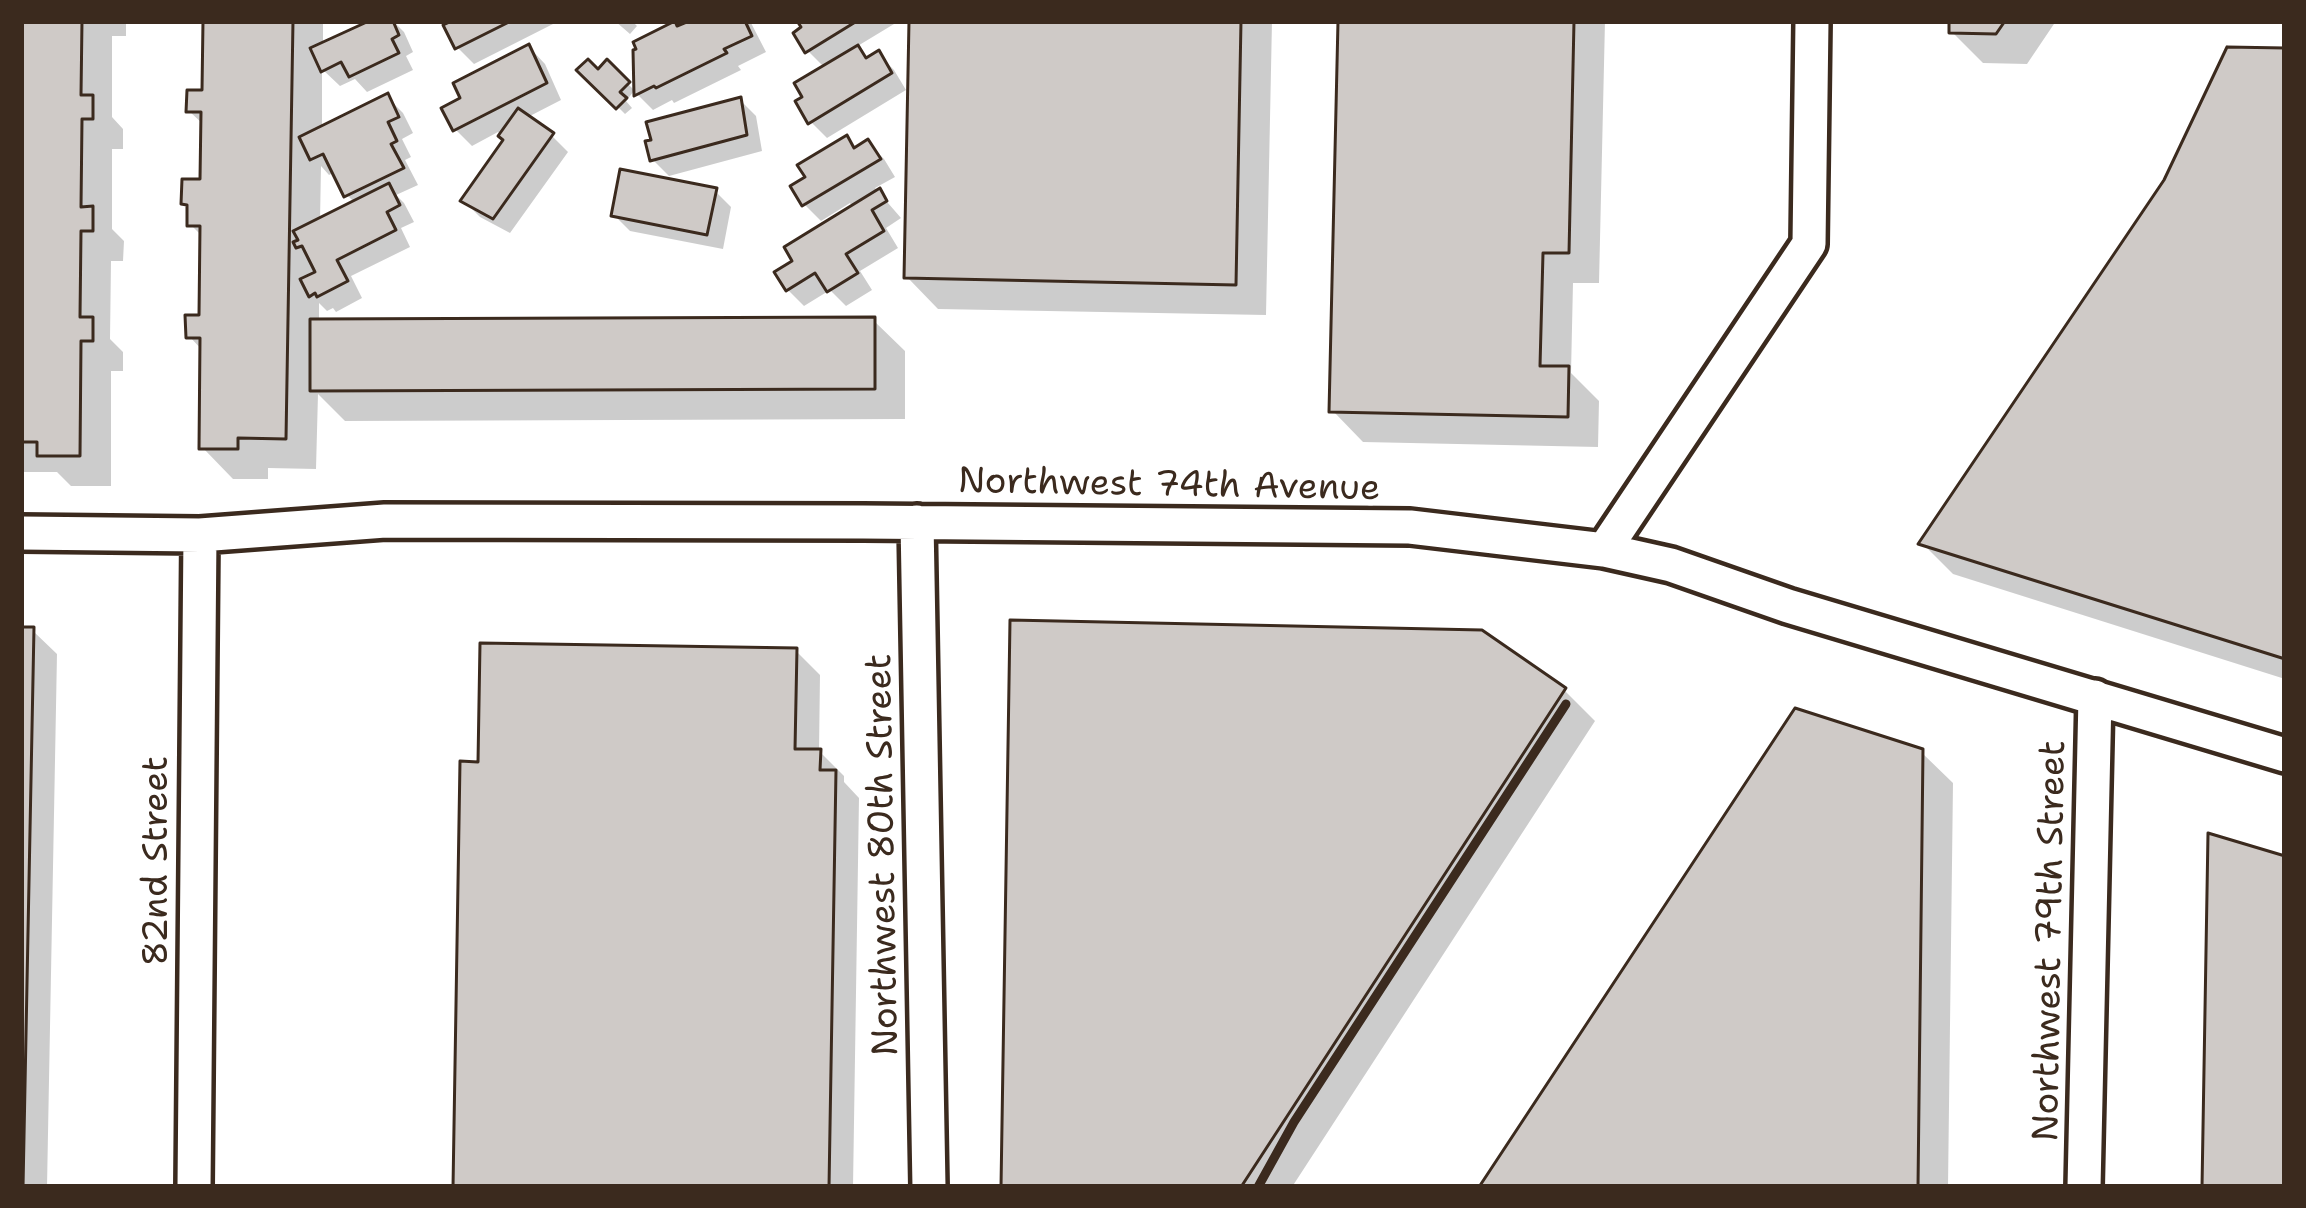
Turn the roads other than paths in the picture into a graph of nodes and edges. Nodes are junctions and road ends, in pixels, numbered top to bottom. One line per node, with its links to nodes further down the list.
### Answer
1 (1811, 21): 5 (street)
2 (917, 523): 4 (street, Northwest 74th Avenue); 5 (street, Northwest 74th Avenue); 9 (street, Northwest 80th Street)
3 (21, 533): 4 (street, Northwest 74th Avenue)
4 (200, 535): 8 (street, 82nd Street)
5 (1604, 550): 6 (street, Northwest 74th Avenue)
6 (2095, 697): 7 (street, Northwest 74th Avenue); 10 (street, Northwest 79th Street)
7 (2285, 755)
8 (194, 1187)
9 (929, 1187)
10 (2084, 1187)

